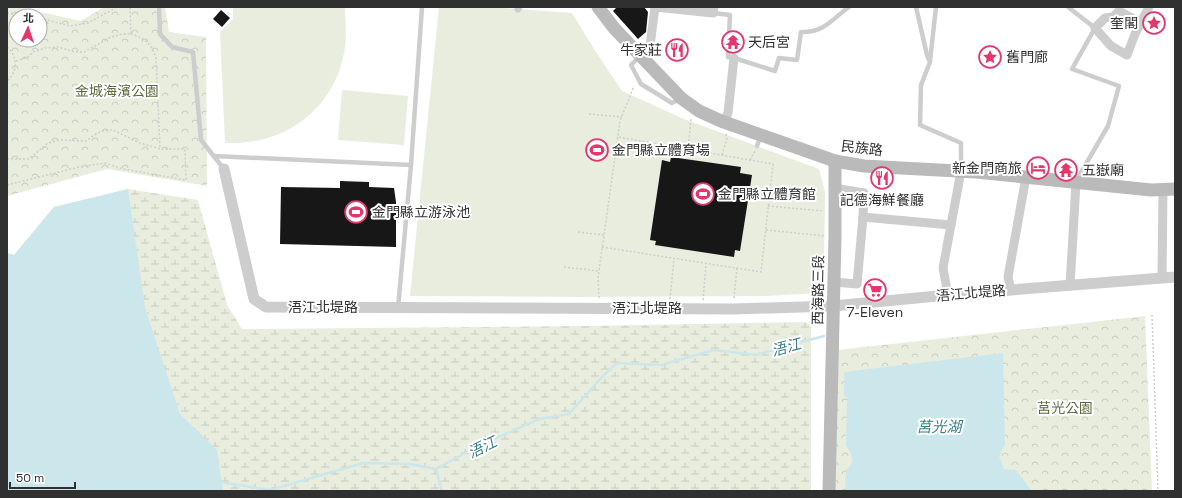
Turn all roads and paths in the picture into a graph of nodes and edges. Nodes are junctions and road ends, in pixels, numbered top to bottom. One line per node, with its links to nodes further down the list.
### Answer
1 (118, 7): 13 (path)
2 (130, 7): 16 (path)
3 (159, 7): 36 (lane)
4 (422, 7): 40 (lane)
5 (598, 7): 18 (main road, 民族路)
6 (655, 7): 12 (street); 18 (street)
7 (848, 7): 19 (lane)
8 (916, 7): 21 (lane)
9 (936, 7): 21 (lane)
10 (1068, 7): 15 (lane)
11 (1149, 7): 14 (street)
12 (713, 10): 19 (lane)
13 (48, 20)
14 (1141, 23): 15 (street); 15 (street)
15 (1096, 28): 44 (lane)
16 (131, 34): 20 (path); 31 (path)
17 (7, 47): 20 (path)
18 (640, 56): 22 (lane); 24 (main road, 民族路)
19 (734, 58): 28 (street)
20 (16, 61): 23 (path)
21 (930, 62): 42 (lane)
22 (638, 77): 24 (lane); 27 (path)
23 (7, 81)
24 (681, 98): 28 (main road, 民族路)
25 (589, 114): 27 (path)
26 (691, 115): 32 (path)
27 (622, 117): 29 (path)
28 (724, 122): 30 (main road, 民族路); 35 (path)
29 (618, 137): 32 (path); 34 (path)
30 (759, 140): 38 (path); 39 (main road, 民族路)
31 (160, 149): 37 (path); 45 (path)
32 (688, 149): 35 (path)
33 (588, 150): 34 (path)
34 (616, 153): 54 (path)
35 (722, 155): 38 (path)
36 (214, 156): 40 (lane); 41 (lane)
37 (7, 159)
38 (750, 160): 48 (path)
39 (835, 161): 42 (main road, 民族路); 46 (main road, 西海路三段)
40 (411, 165): 69 (lane)
41 (224, 169): 69 (street, 浯江北堤路)
42 (961, 171): 43 (main road, 民族路); 51 (street)
43 (1026, 178): 44 (main road, 民族路); 66 (street)
44 (1076, 183): 47 (main road, 民族路); 65 (street)
45 (7, 185)
46 (834, 188): 49 (main road, 西海路三段); 50 (street)
47 (1169, 190): 63 (street)
48 (768, 206): 49 (path); 52 (path)
49 (835, 212): 55 (main road, 西海路三段)
50 (863, 217): 51 (street); 64 (street)
51 (951, 225): 67 (street)
52 (766, 230): 55 (path); 60 (path)
53 (578, 232): 54 (path)
54 (604, 235): 56 (path)
55 (835, 237): 64 (main road, 西海路三段)
56 (602, 247): 57 (path); 61 (path)
57 (674, 259): 58 (path); 71 (path)
58 (706, 264): 60 (path); 72 (path)
59 (564, 267): 61 (path)
60 (736, 268): 73 (path)
61 (599, 271): 70 (path)
62 (1175, 277): 63 (street, 浯江北堤路)
63 (1162, 278): 65 (street, 浯江北堤路)
64 (834, 282): 68 (main road, 西海路三段)
65 (1070, 286): 66 (street, 浯江北堤路)
66 (1012, 290): 67 (street, 浯江北堤路)
67 (948, 295): 68 (street, 浯江北堤路)
68 (834, 306): 73 (street, 浯江北堤路); 75 (main road, 西海路三段)
69 (398, 308): 70 (street, 浯江北堤路)
70 (600, 308): 71 (street, 浯江北堤路)
71 (669, 308): 72 (street, 浯江北堤路)
72 (702, 309): 73 (street, 浯江北堤路)
73 (734, 309)
74 (1152, 315): 76 (path)
75 (829, 491)
76 (1158, 491)

